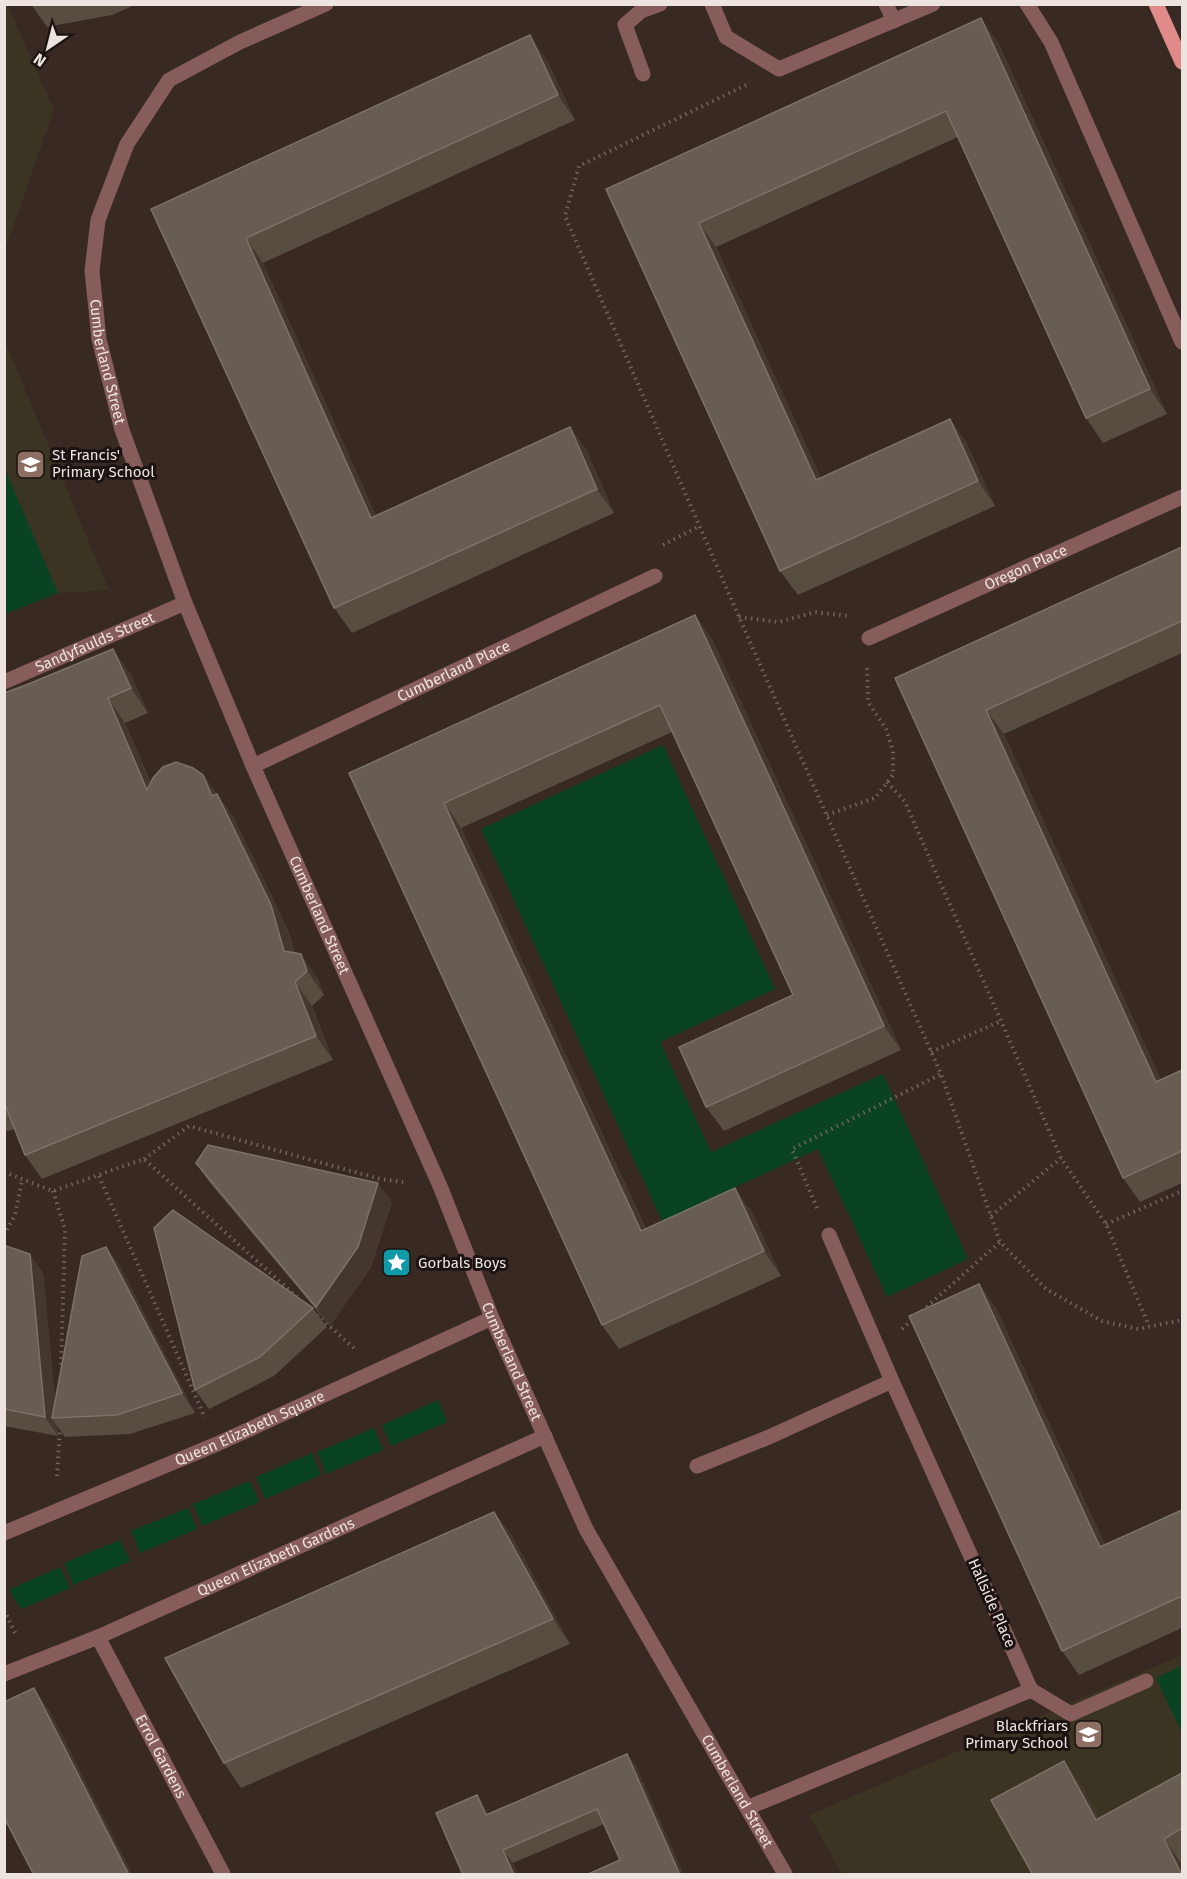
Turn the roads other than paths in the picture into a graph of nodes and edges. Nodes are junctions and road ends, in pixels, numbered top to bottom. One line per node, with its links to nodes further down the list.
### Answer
1 (326, 4): 14 (street, Cumberland Street)
2 (660, 4): 10 (street)
3 (712, 4): 8 (street)
4 (885, 4): 8 (street)
5 (933, 4): 8 (street)
6 (1027, 4): 11 (street)
7 (1156, 4): 9 (main road)
8 (894, 21)
9 (1182, 62)
10 (643, 75)
11 (1182, 342)
12 (1182, 497): 15 (street, Oregon Place)
13 (655, 576): 17 (street, Cumberland Place)
14 (185, 603): 16 (street, Sandyfaulds Street); 17 (street, Cumberland Street)
15 (869, 638)
16 (4, 682)
17 (253, 766): 19 (street, Cumberland Street)
18 (829, 1235): 20 (street, Hallside Place)
19 (492, 1318): 21 (street, Cumberland Street); 23 (street, Queen Elizabeth Square)
20 (892, 1381): 22 (street); 27 (street, Hallside Place)
21 (545, 1436): 24 (street, Queen Elizabeth Gardens); 28 (street, Cumberland Street)
22 (697, 1466)
23 (4, 1533)
24 (99, 1637): 25 (street, Queen Elizabeth Gardens); 29 (street, Errol Gardens)
25 (4, 1674)
26 (1146, 1682): 27 (street)
27 (1031, 1690): 28 (street)
28 (747, 1808): 30 (street, Cumberland Street)
29 (223, 1875)
30 (785, 1875)

